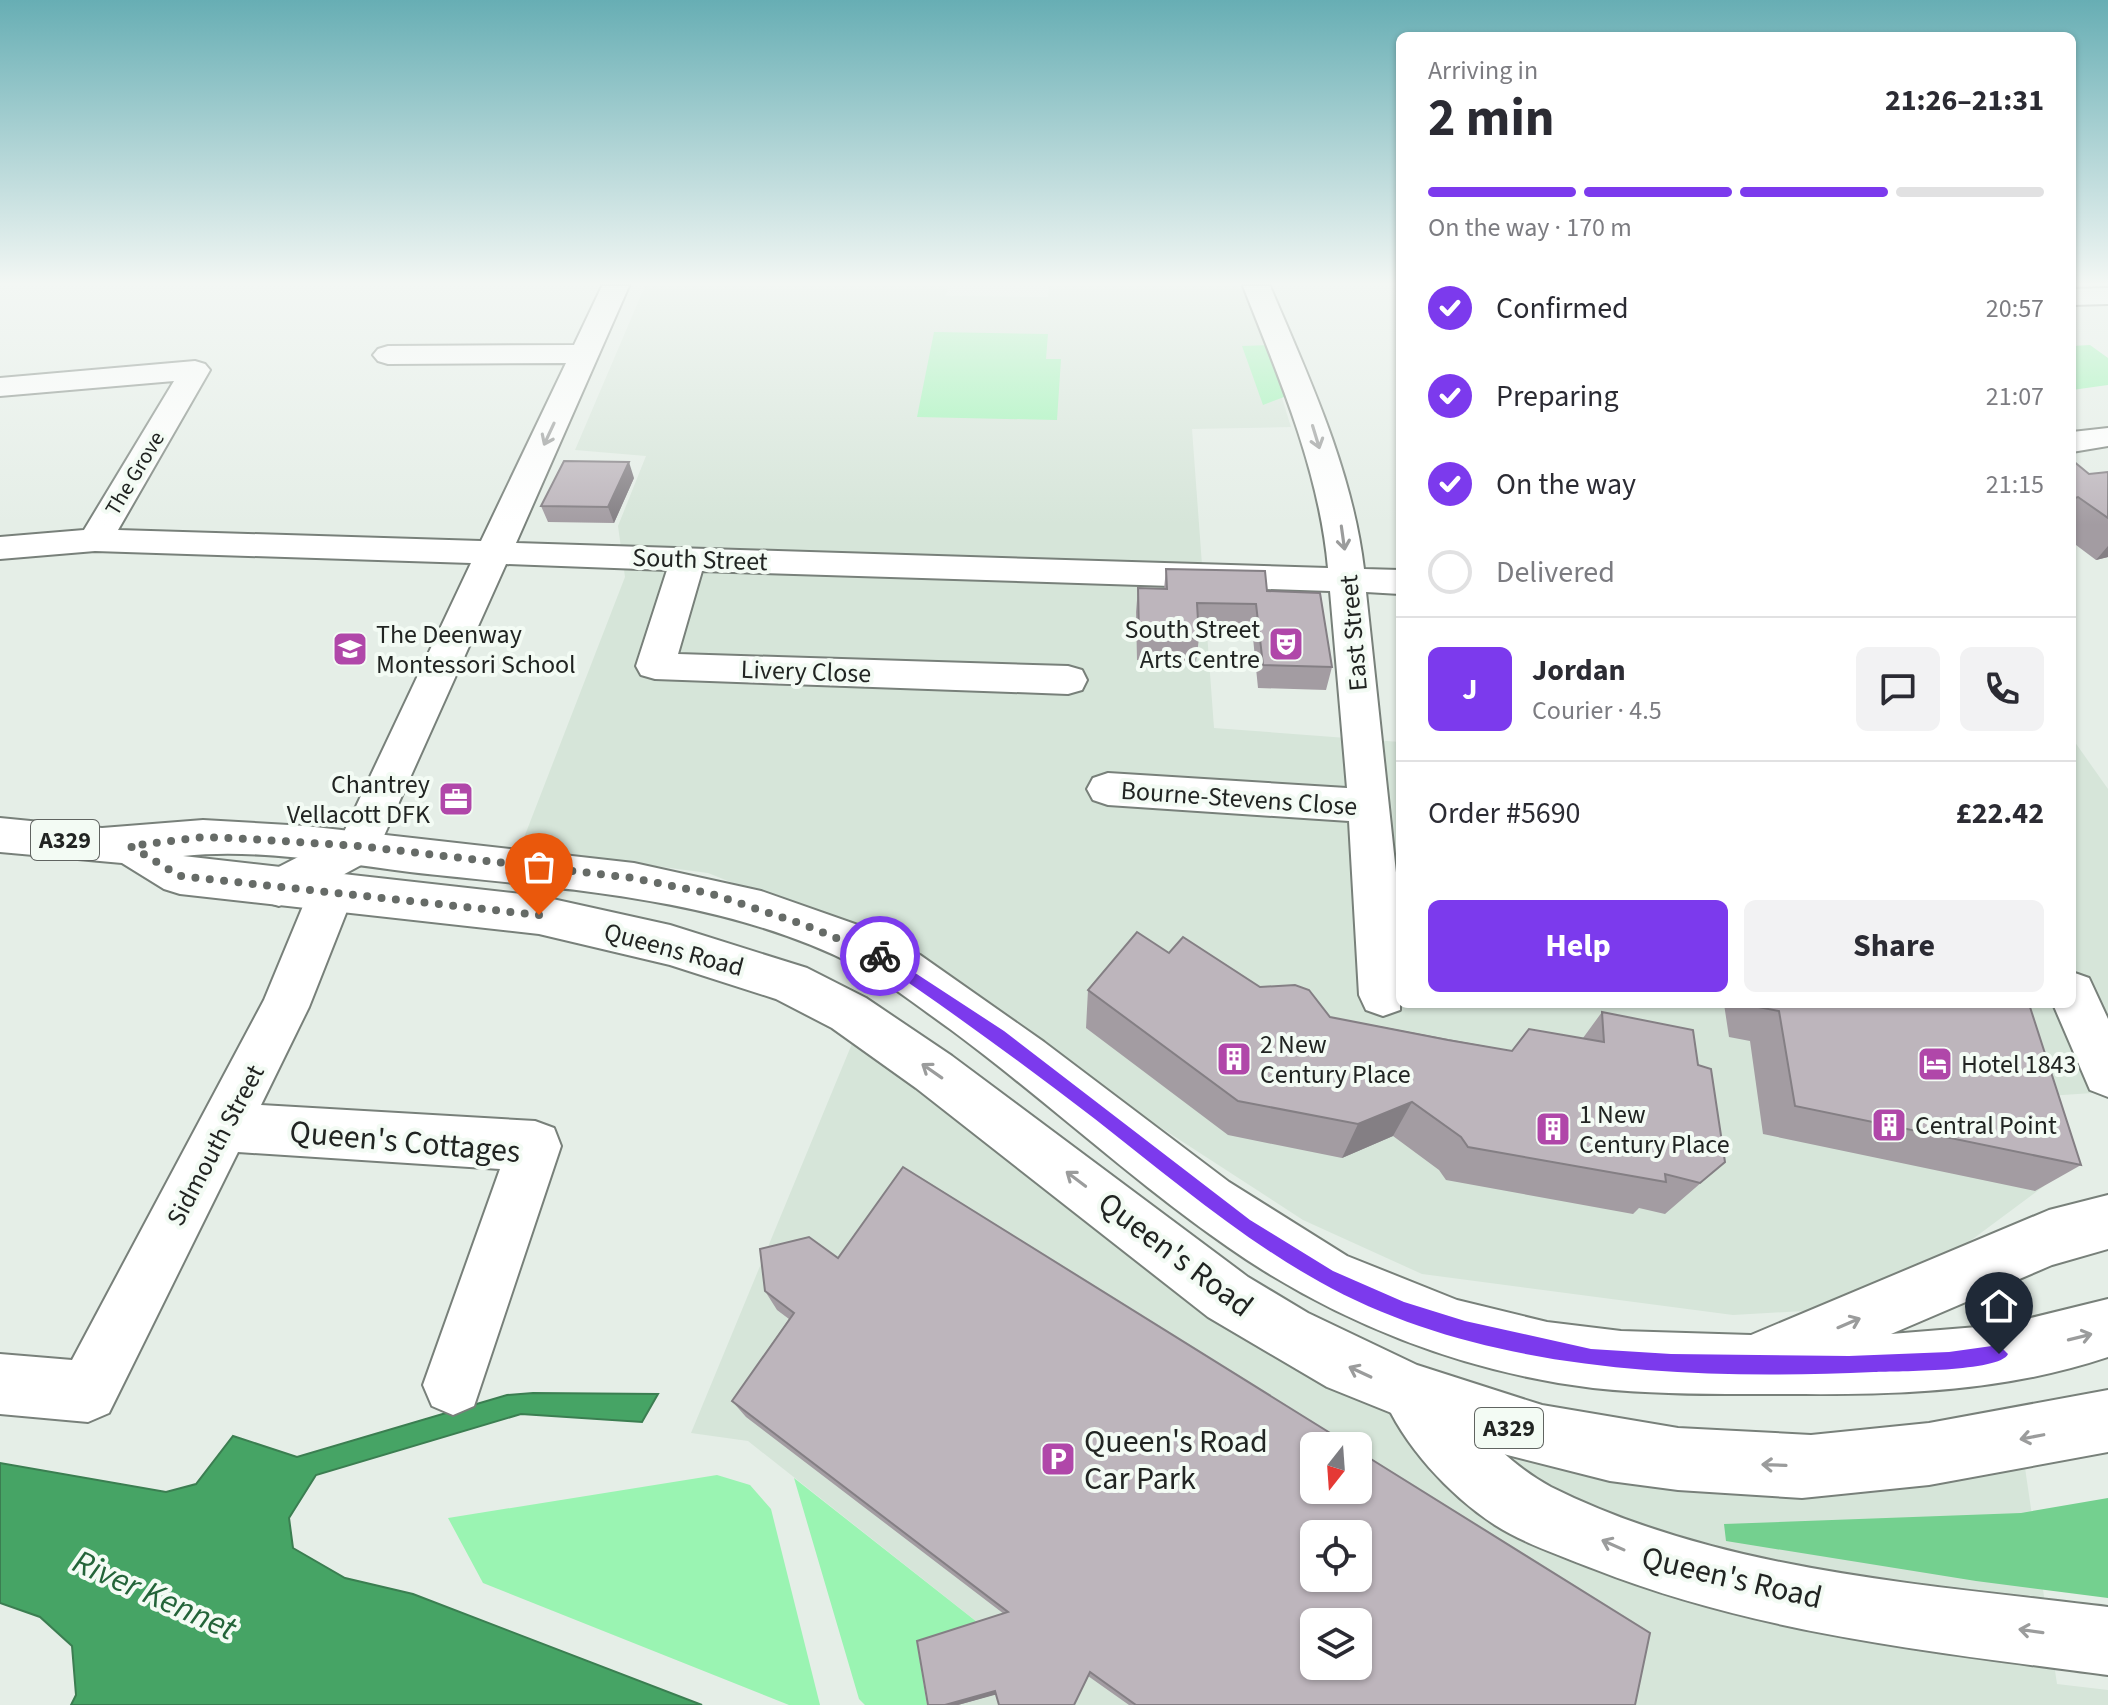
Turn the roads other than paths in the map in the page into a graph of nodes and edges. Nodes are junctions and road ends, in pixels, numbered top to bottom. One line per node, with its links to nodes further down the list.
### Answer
1 (580, 366): 8 (street, one-way to 8)
2 (1289, 366): 10 (street, East Street, one-way to 10)
3 (0, 387): 6 (street, The Grove)
4 (2108, 437): 5 (street)
5 (2076, 441)
6 (95, 540): 7 (street, South Street); 8 (street, South Street)
7 (0, 548)
8 (495, 551): 9 (street, South Street); 17 (street)
9 (688, 560): 10 (street, South Street); 12 (street, Livery Close)
10 (1348, 578): 11 (street, South Street); 14 (street, East Street)
11 (1396, 582)
12 (1068, 680)
13 (1108, 789): 14 (street, Bourne-Stevens Close)
14 (1370, 806): 20 (street, East Street)
15 (0, 835): 16 (street, A329)
16 (130, 846): 17 (street, A329); 18 (street, Queens Road / A329)
17 (359, 846): 18 (street); 27 (street, A329)
18 (279, 888): 19 (street, Queens Road / A329)
19 (331, 893): 23 (street, Queens Road / A329, one-way to 19); 24 (street, Sidmouth Street)
20 (1383, 995)
21 (2076, 1002): 22 (street)
22 (2108, 1074)
23 (994, 1117): 30 (street, Queen's Road / A329, one-way to 23)
24 (222, 1127): 28 (street, Sidmouth Street); 29 (street, Queen's Cottages)
25 (2108, 1222): 27 (street, A329, one-way to 25)
26 (2108, 1328): 27 (street, A329, one-way to 26)
27 (1752, 1364)
28 (0, 1384)
29 (453, 1385)
30 (1412, 1394): 31 (street, Queen's Road / A329, one-way to 30); 32 (street, Queen's Road, one-way to 30)
31 (2108, 1421)
32 (2108, 1641)

